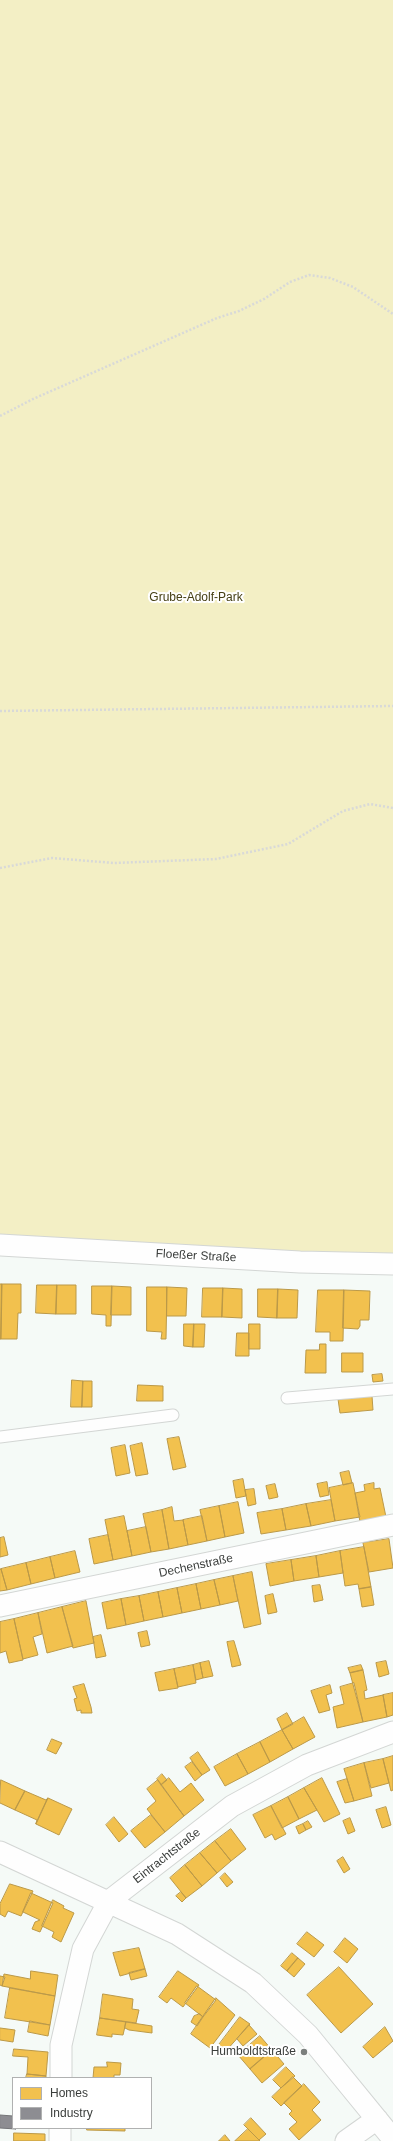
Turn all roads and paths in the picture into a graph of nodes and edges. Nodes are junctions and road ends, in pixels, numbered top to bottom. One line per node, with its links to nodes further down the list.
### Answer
1 (393, 314): 2 (path)
2 (0, 416)
3 (393, 706): 4 (path)
4 (0, 711)
5 (393, 808): 6 (path)
6 (0, 868)
7 (0, 1245): 8 (street, Floeßer Straße)
8 (393, 1264)
9 (393, 1389): 10 (lane)
10 (287, 1398)
11 (173, 1414): 12 (lane)
12 (0, 1437)
13 (393, 1525): 14 (street, Dechenstraße)
14 (0, 1606)
15 (393, 1732): 17 (street, Eintrachtstraße)
16 (0, 1852): 17 (street)
17 (109, 1901): 18 (street, Eintrachtstraße); 19 (street)
18 (61, 2077)
19 (377, 2119): 21 (street); 23 (street)
20 (60, 2129): 22 (street)
21 (393, 2139)
22 (60, 2141)
23 (346, 2141)

